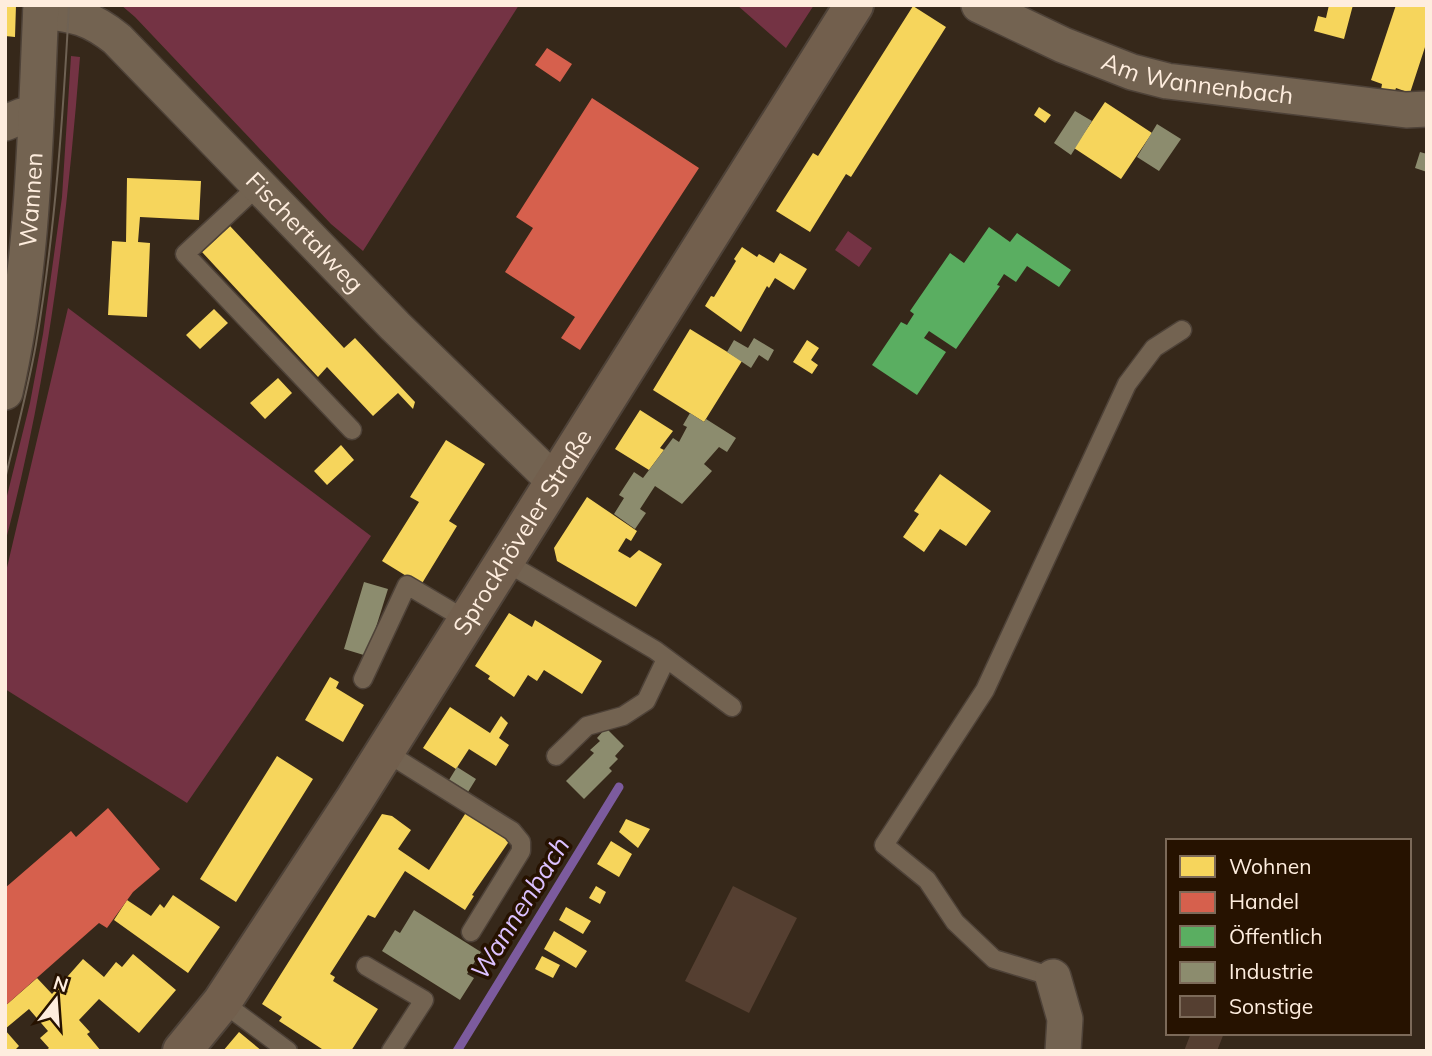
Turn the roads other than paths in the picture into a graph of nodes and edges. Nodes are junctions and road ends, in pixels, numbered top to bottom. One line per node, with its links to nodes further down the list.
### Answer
1 (854, 5): 11 (main road, Sprockhöveler Straße)
2 (979, 5): 4 (street, Am Wannenbach)
3 (41, 8): 5 (street, Wannen); 7 (street, Fischertalweg)
4 (1427, 109)
5 (20, 119): 6 (street, Wannen)
6 (19, 176): 9 (street, Wannen)
7 (259, 185): 10 (lane); 11 (street, Fischertalweg)
8 (1182, 330): 21 (lane)
9 (5, 392)
10 (352, 430)
11 (554, 481): 12 (main road, Sprockhöveler Straße)
12 (504, 561): 13 (main road, Sprockhöveler Straße); 14 (lane)
13 (468, 621): 15 (lane); 17 (main road, Sprockhöveler Straße)
14 (666, 659): 16 (lane); 18 (lane)
15 (363, 680)
16 (732, 707)
17 (384, 751): 19 (lane); 22 (main road, Sprockhöveler Straße)
18 (556, 756)
19 (471, 932)
20 (366, 966): 25 (lane)
21 (1053, 977): 26 (street)
22 (222, 1002): 23 (main road, Sprockhöveler Straße); 24 (lane)
23 (182, 1051)
24 (288, 1051)
25 (391, 1051)
26 (1063, 1051)

